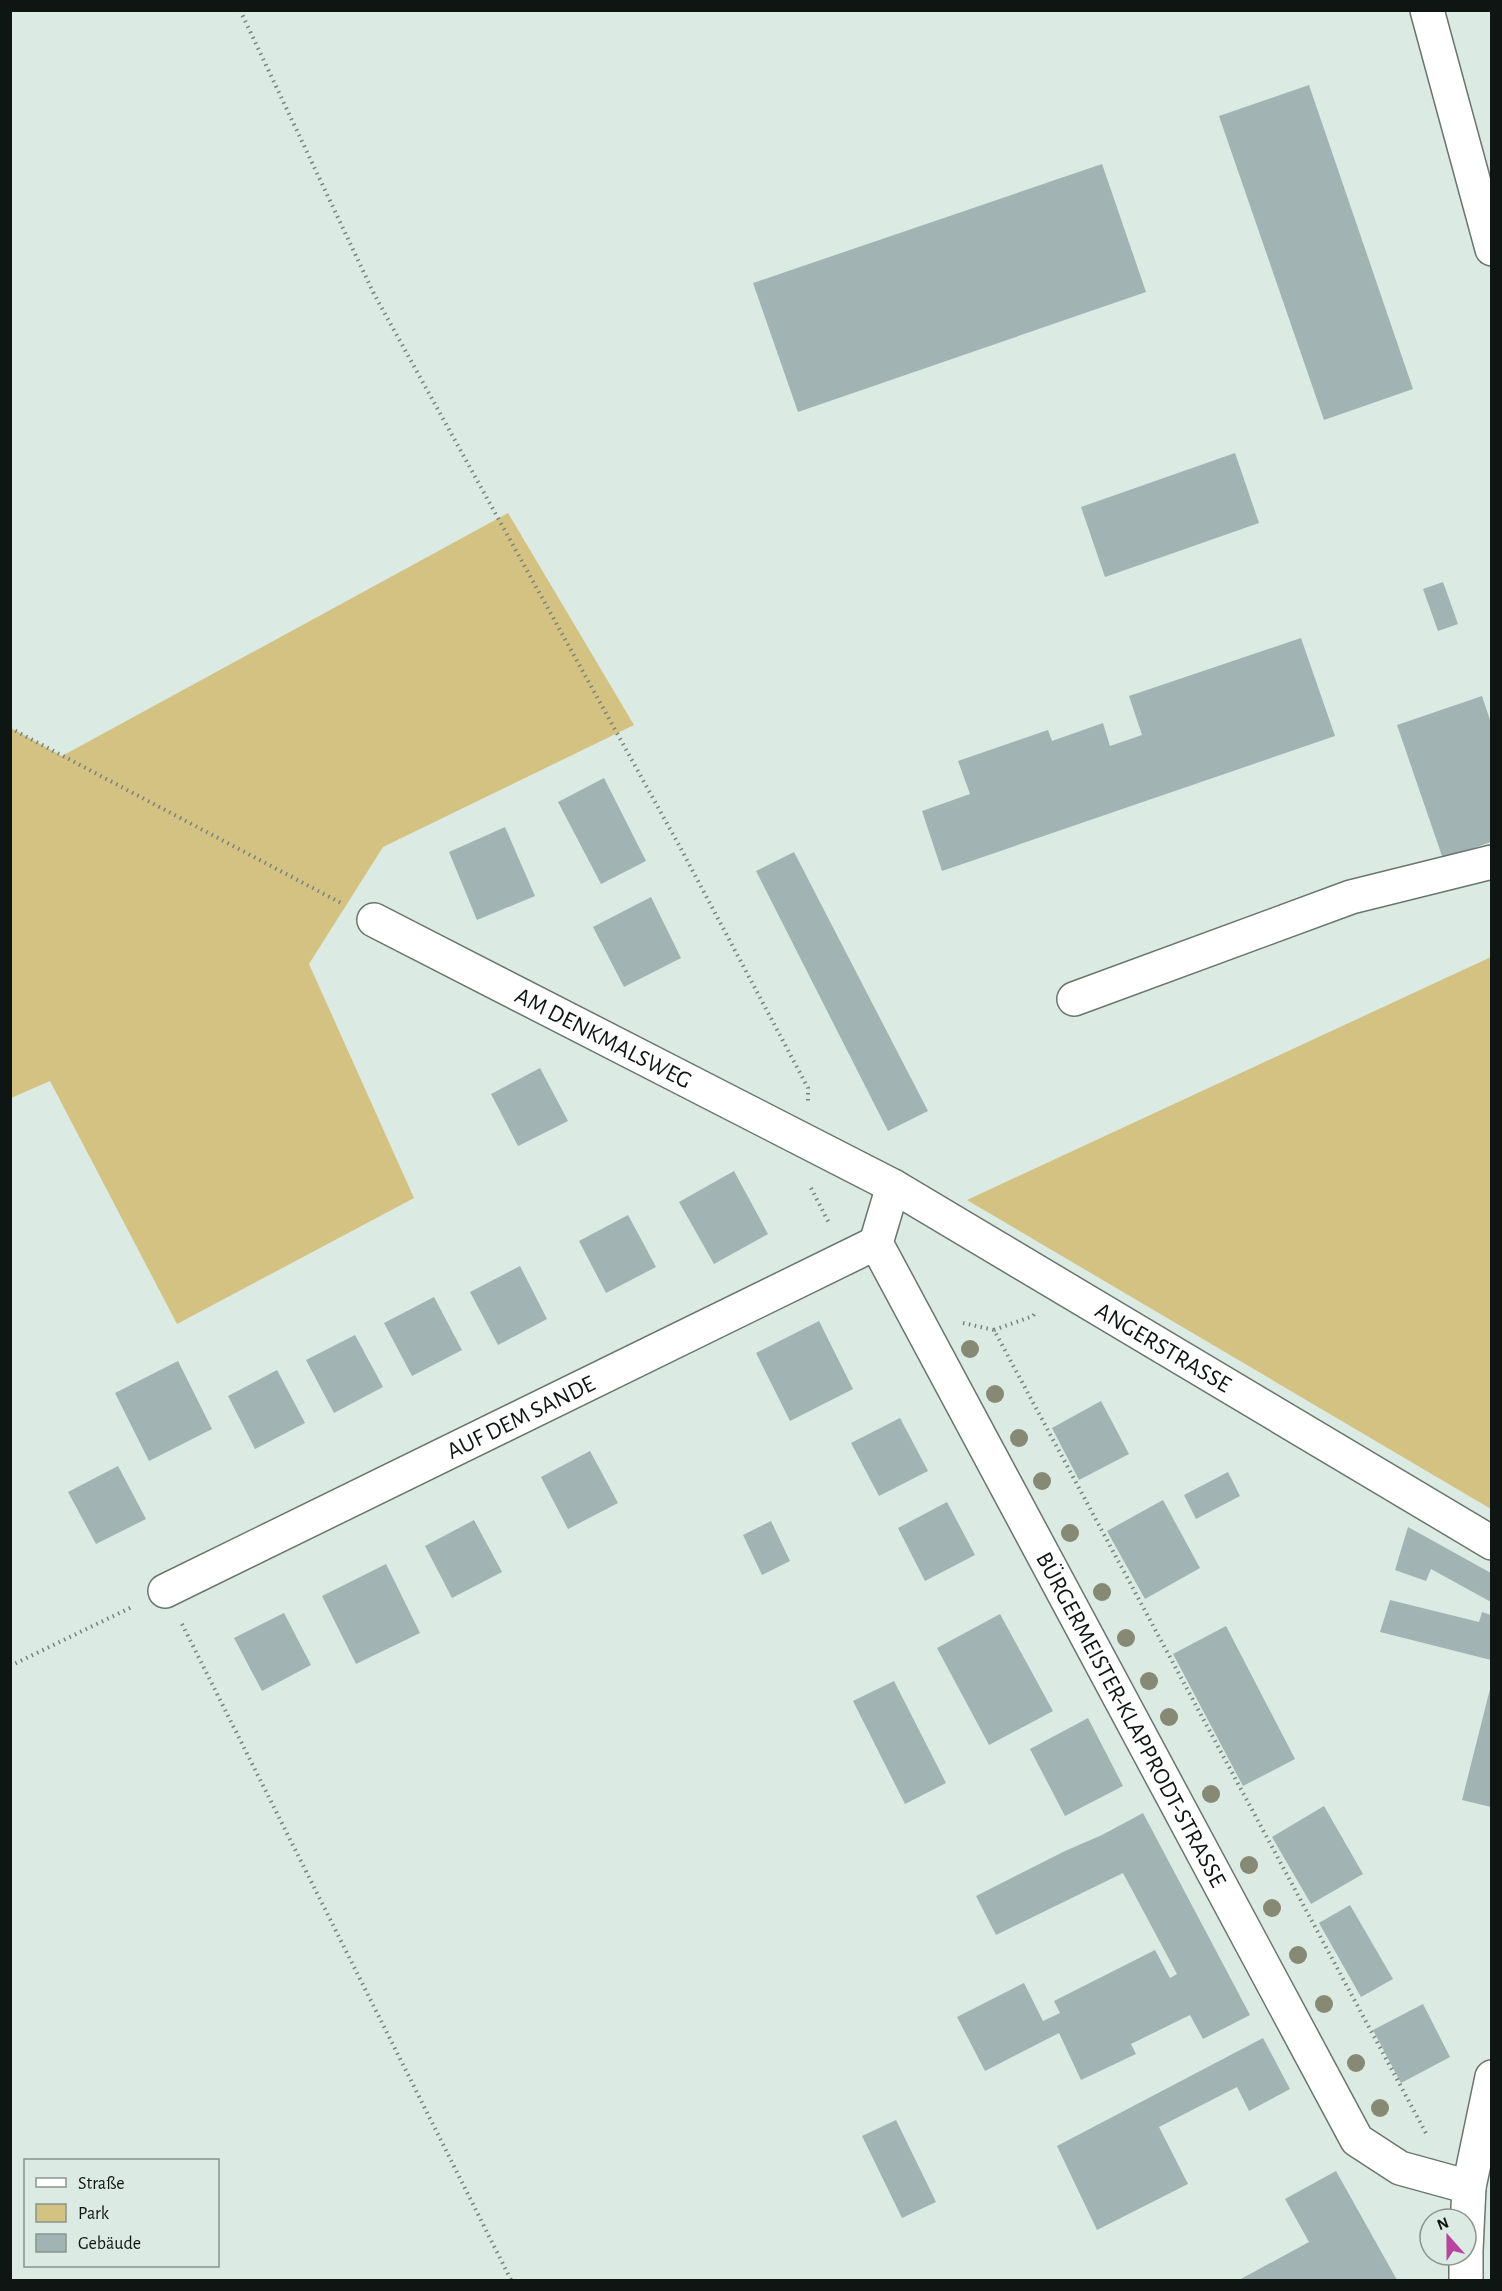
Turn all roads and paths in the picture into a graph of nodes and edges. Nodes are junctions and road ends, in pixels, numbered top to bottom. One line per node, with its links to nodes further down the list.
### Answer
1 (240, 10): 8 (path)
2 (1427, 10): 3 (street)
3 (1491, 249)
4 (10, 728): 6 (path)
5 (1491, 862): 7 (street)
6 (374, 920): 8 (street, AM DENKMALSWEG)
7 (1074, 999)
8 (797, 1138): 9 (street, AM DENKMALSWEG)
9 (833, 1156): 11 (street, ANGERSTRASSE)
10 (807, 1181): 13 (path)
11 (893, 1186): 12 (street); 15 (street, ANGERSTRASSE)
12 (876, 1243): 13 (street, AUF DEM SANDE); 14 (street, BÜRGERMEISTER-KLAPPRODT-STRASSE)
13 (847, 1257): 16 (street, AUF DEM SANDE)
14 (923, 1329): 19 (street, BÜRGERMEISTER-KLAPPRODT-STRASSE); 19 (path)
15 (1491, 1543)
16 (165, 1591): 17 (path); 22 (path)
17 (10, 1666)
18 (1491, 2077): 20 (street)
19 (1425, 2175): 20 (street, BÜRGERMEISTER-KLAPPRODT-STRASSE)
20 (1469, 2187): 21 (street)
21 (1468, 2207)
22 (512, 2280)

